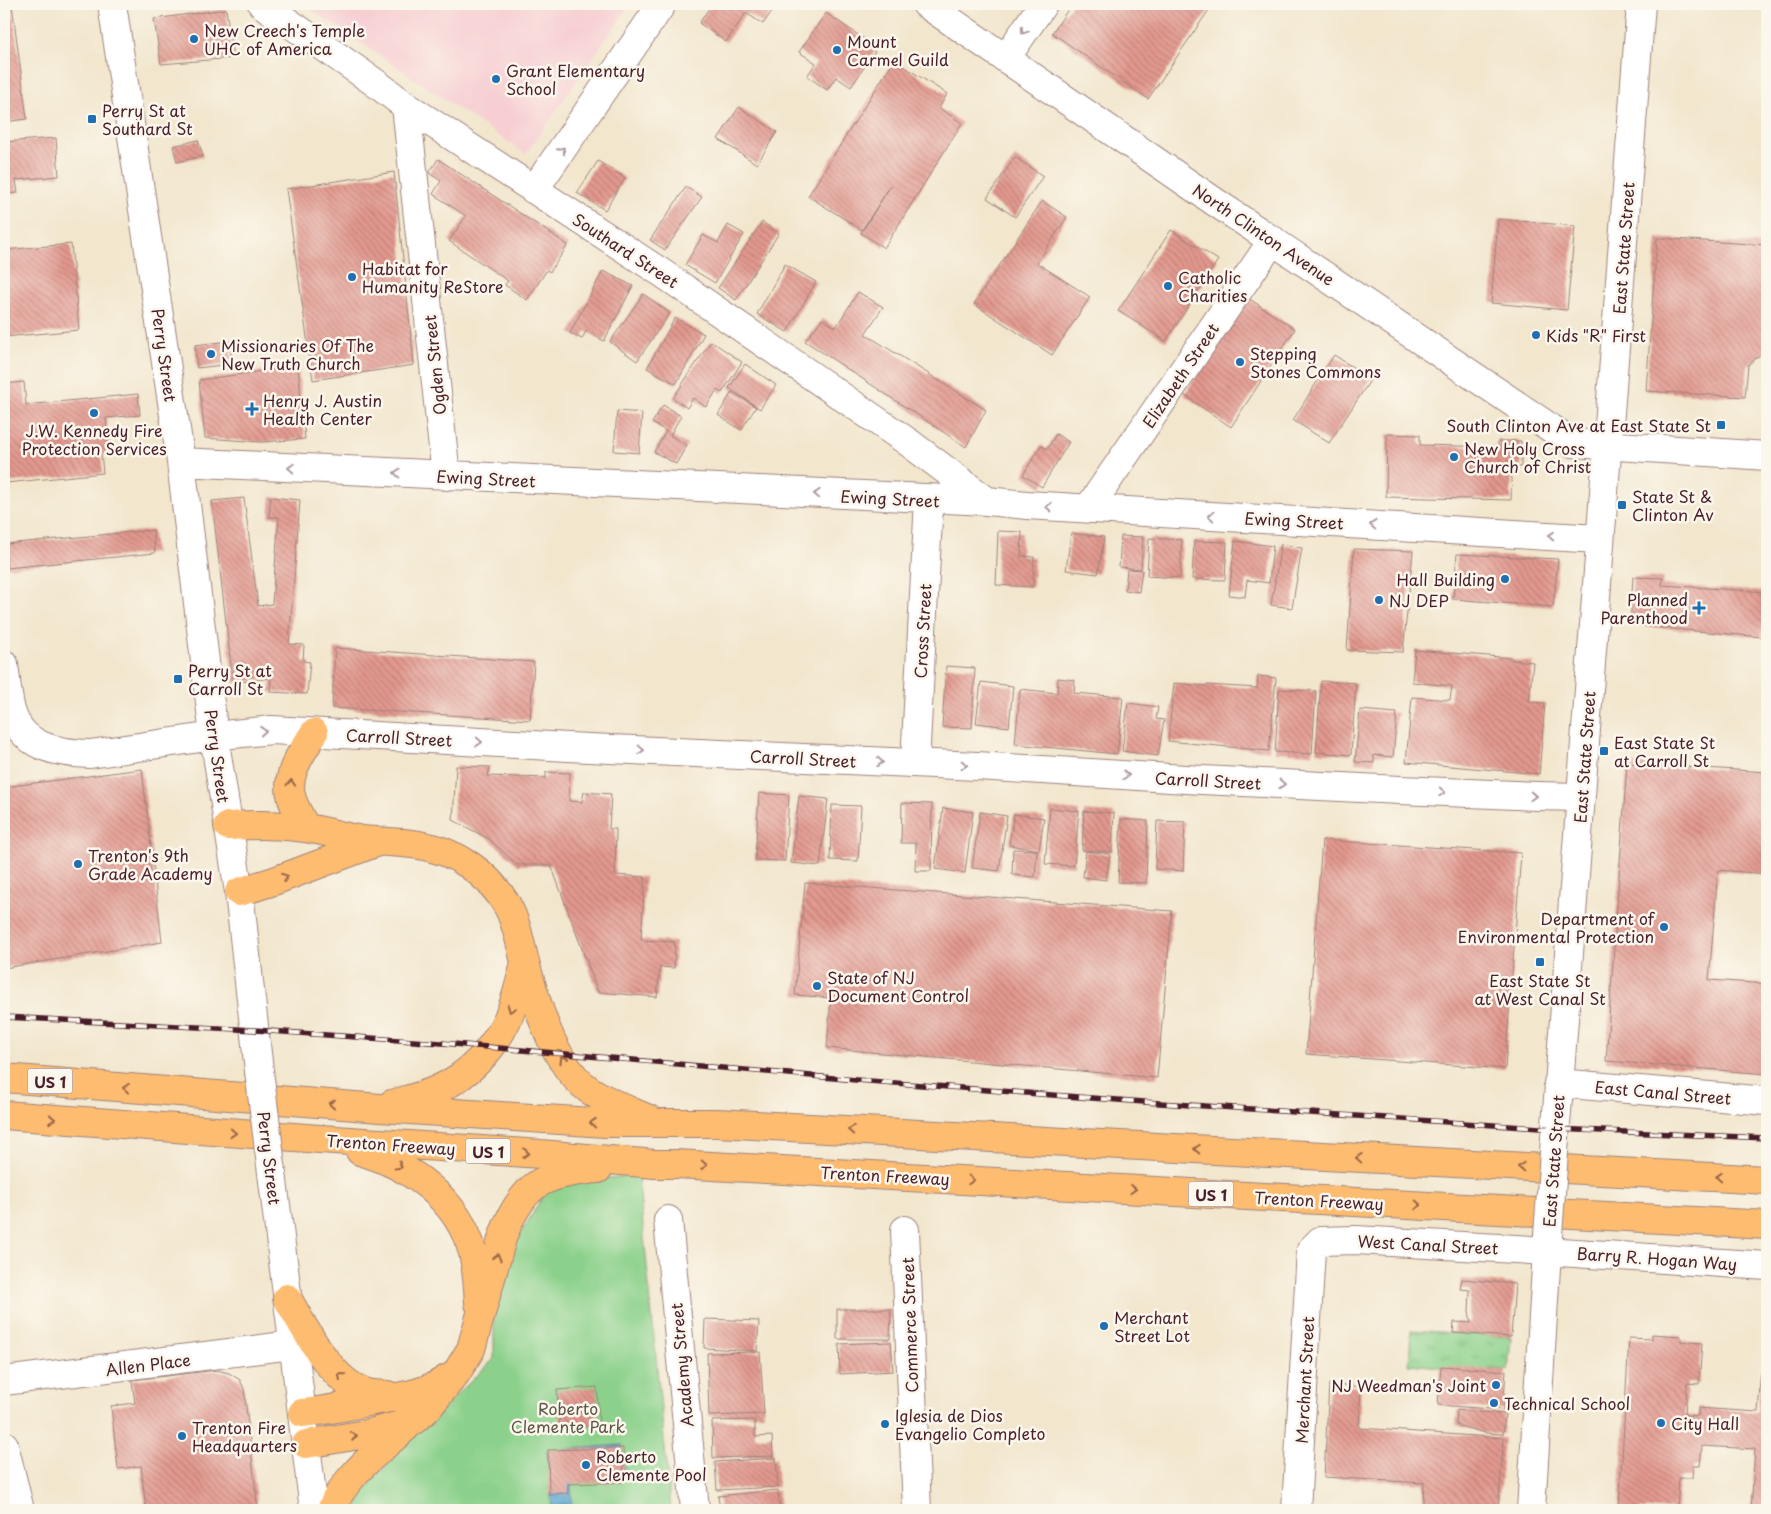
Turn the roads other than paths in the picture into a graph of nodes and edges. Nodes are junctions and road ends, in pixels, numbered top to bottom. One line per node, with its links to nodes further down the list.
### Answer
1 (112, 4): 13 (street, Perry Street)
2 (262, 4): 8 (street, Southard Street)
3 (662, 4): 9 (street, one-way to 3)
4 (926, 4): 7 (street, North Clinton Avenue)
5 (1043, 4): 7 (street, one-way to 7)
6 (1641, 4): 11 (street, East State Street)
7 (1006, 58): 10 (street, North Clinton Avenue)
8 (406, 106): 9 (street, Southard Street); 14 (street, Ogden Street)
9 (534, 190): 16 (street, Southard Street)
10 (1272, 240): 11 (street, North Clinton Avenue); 17 (street, Elizabeth Street)
11 (1608, 445): 12 (street, North Clinton Avenue); 18 (street, East State Street)
12 (1767, 456)
13 (181, 462): 14 (street, Ewing Street, one-way to 13); 21 (street, Perry Street)
14 (446, 476): 15 (street, Ewing Street, one-way to 14)
15 (929, 500): 16 (street, Ewing Street); 22 (street, Cross Street)
16 (987, 501): 17 (street, Ewing Street, one-way to 16)
17 (1088, 509): 18 (street, Ewing Street, one-way to 17)
18 (1600, 539): 23 (street, East State Street)
19 (4, 664): 21 (street, Carroll Street)
20 (314, 733): 21 (street, Carroll Street, one-way to 20); 22 (street, Carroll Street, one-way to 22); 25 (highway, one-way to 20)
21 (214, 736): 24 (street, Perry Street)
22 (915, 763): 23 (street, Carroll Street, one-way to 23)
23 (1581, 797): 30 (street, East State Street)
24 (228, 826): 25 (highway); 27 (street, Perry Street)
25 (306, 828): 26 (highway)
26 (382, 841): 27 (highway, one-way to 26); 28 (highway)
27 (238, 892): 44 (street, Perry Street, bridge)
28 (525, 963): 32 (highway, one-way to 32); 34 (highway, one-way to 28)
29 (4, 1078): 32 (highway, US 1, one-way to 29)
30 (1558, 1083): 31 (street, East Canal Street); 41 (street, East State Street, bridge)
31 (1767, 1101)
32 (380, 1108): 34 (highway, US 1, one-way to 32)
33 (4, 1115): 35 (highway, Trenton Freeway / US 1, one-way to 35)
34 (659, 1123): 37 (highway, US 1, one-way to 34)
35 (320, 1139): 36 (highway, Trenton Freeway / US 1, one-way to 36); 45 (highway, one-way to 45)
36 (655, 1164): 39 (highway, Trenton Freeway / US 1, one-way to 39); 45 (highway, one-way to 36)
37 (1767, 1180)
38 (668, 1220): 55 (street, Academy Street)
39 (1767, 1225)
40 (905, 1230): 56 (street, Commerce Street)
41 (1548, 1243): 42 (street, West Canal Street); 43 (street, Barry R. Hogan Way); 58 (street, East State Street)
42 (1311, 1250): 57 (street, Merchant Street)
43 (1767, 1266)
44 (287, 1298): 46 (street, Perry Street); 48 (highway, one-way to 44)
45 (480, 1321): 48 (highway)
46 (292, 1345): 47 (street, Allen Place); 49 (street, Perry Street)
47 (4, 1381)
48 (408, 1409): 49 (highway); 50 (highway, one-way to 48); 54 (highway)
49 (302, 1413): 50 (street, Perry Street)
50 (306, 1444): 53 (street, Perry Street)
51 (4, 1445): 52 (street)
52 (20, 1510)
53 (314, 1510)
54 (331, 1510)
55 (695, 1510)
56 (917, 1510)
57 (1296, 1510)
58 (1532, 1510)

